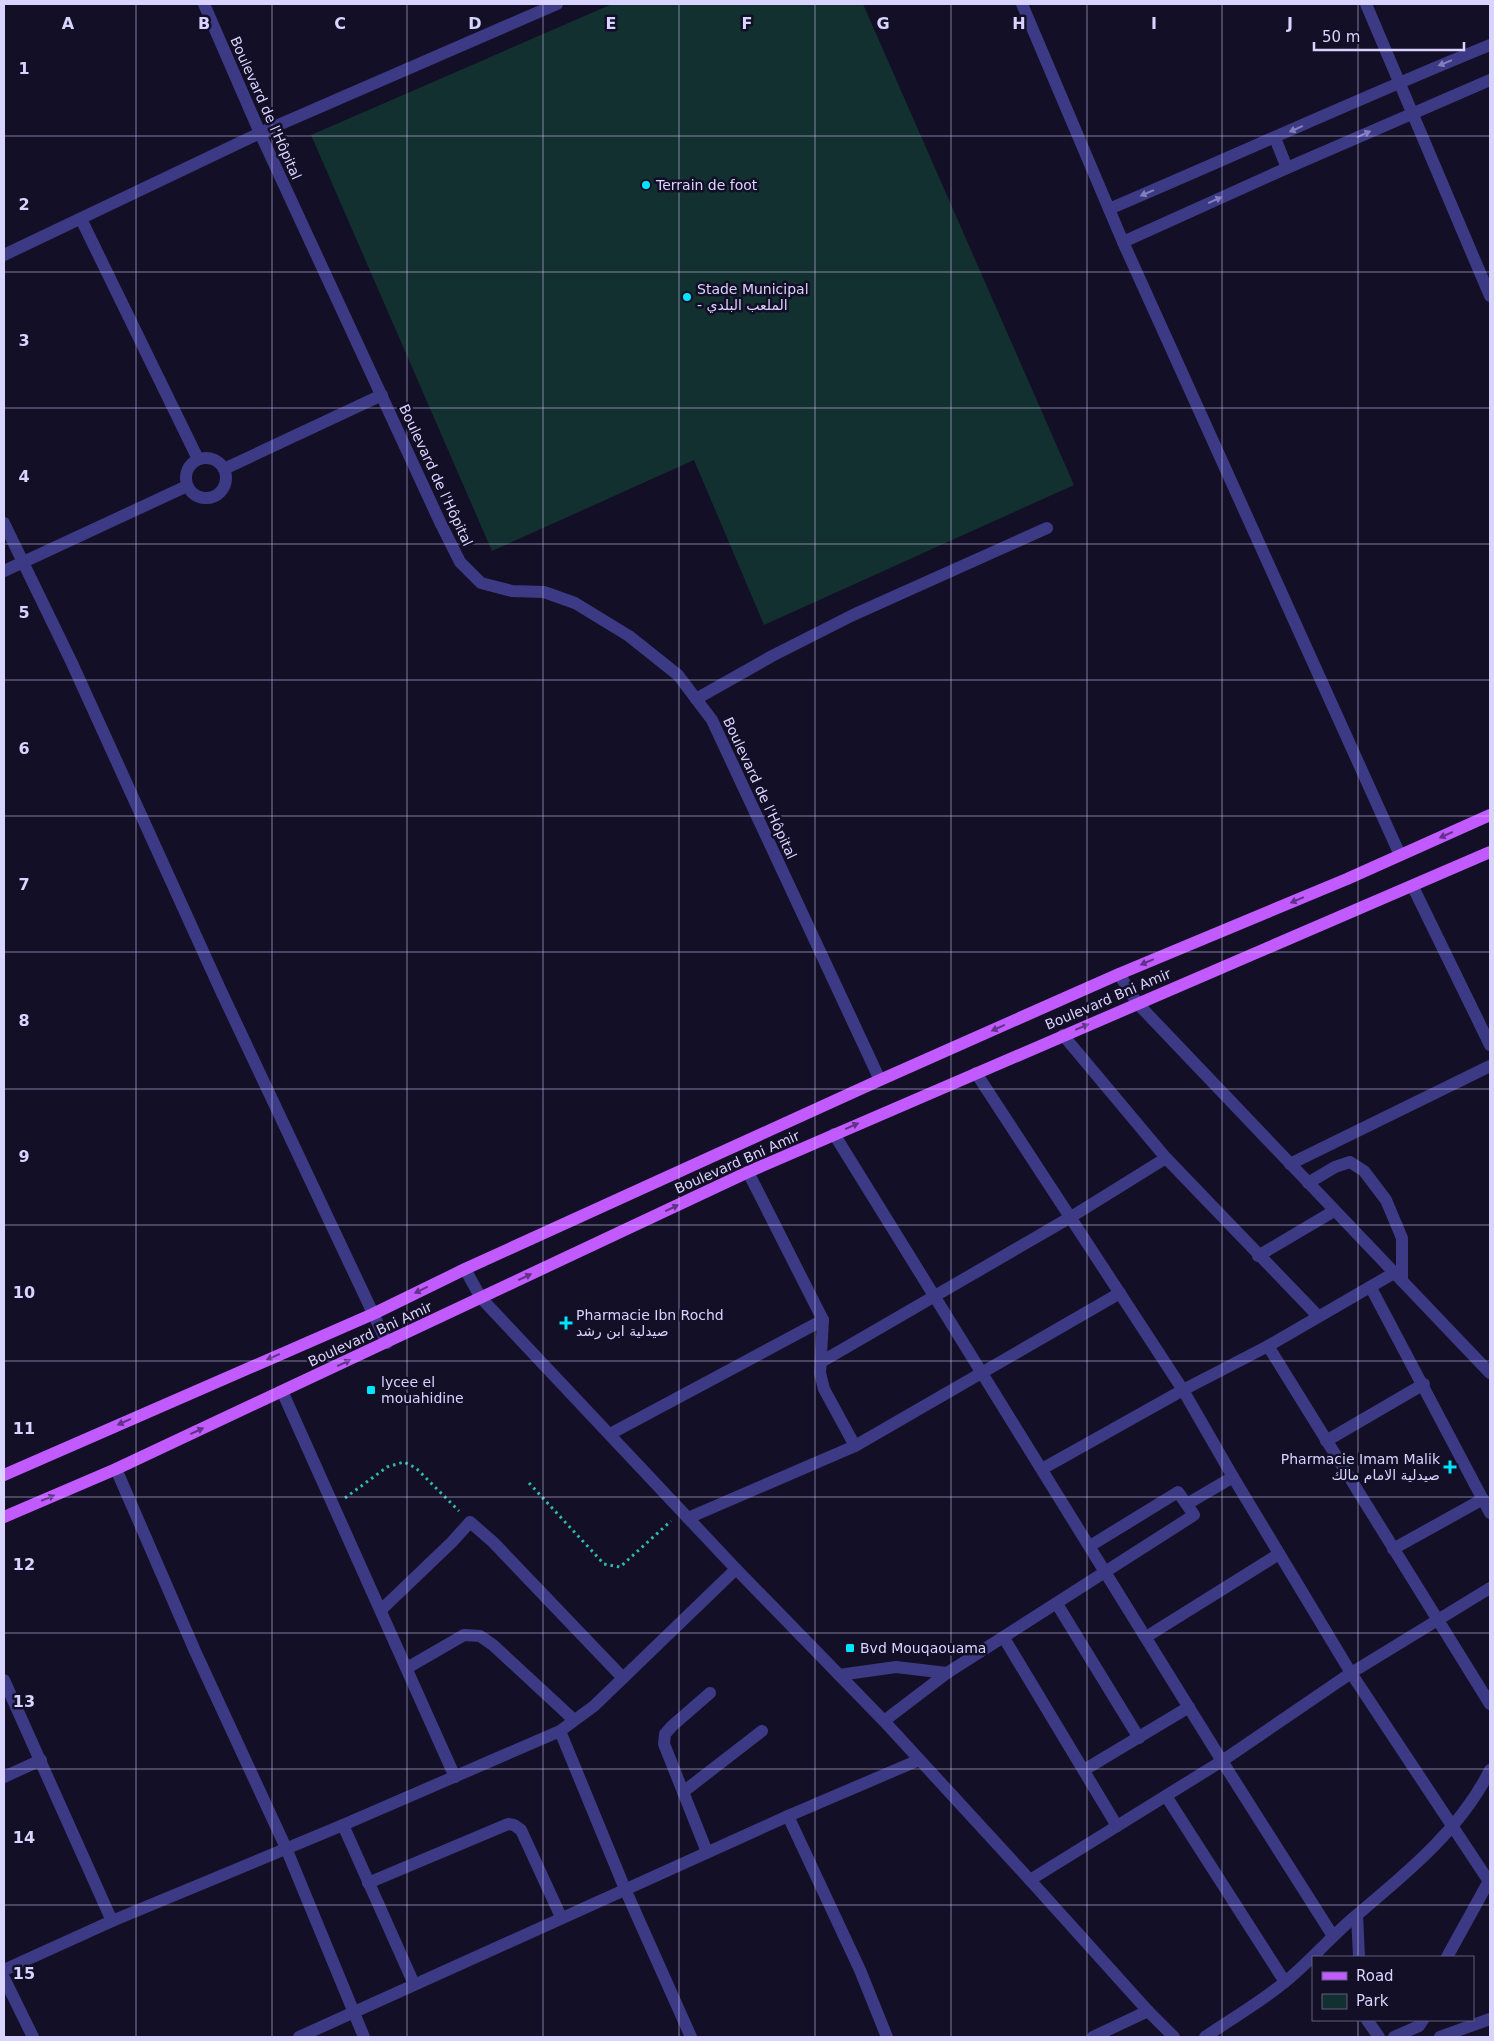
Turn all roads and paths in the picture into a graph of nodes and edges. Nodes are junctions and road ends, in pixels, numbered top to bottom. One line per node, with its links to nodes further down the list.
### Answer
1 (204, 4): 9 (street, Boulevard de l'Hôpital)
2 (557, 4): 9 (street)
3 (1022, 4): 12 (street)
4 (1366, 4): 7 (street)
5 (1490, 45): 7 (street, one-way to 7)
6 (1490, 80): 8 (street)
7 (1400, 82): 8 (street); 10 (street, one-way to 10)
8 (1413, 112): 11 (street, one-way to 8); 16 (street)
9 (260, 133): 13 (street); 17 (street, Boulevard de l'Hôpital)
10 (1275, 138): 11 (street); 12 (street, one-way to 12)
11 (1287, 168): 14 (street, one-way to 11)
12 (1109, 209): 14 (street)
13 (81, 220): 15 (street); 18 (street)
14 (1123, 242): 28 (street)
15 (4, 255)
16 (1490, 296)
17 (382, 395): 19 (street); 25 (street, Boulevard de l'Hôpital)
18 (198, 459): 19 (street); 20 (street)
19 (224, 469): 20 (street)
20 (187, 486): 23 (street)
21 (4, 524): 23 (street)
22 (1046, 528): 25 (street)
23 (23, 562): 24 (street); 51 (street)
24 (4, 571)
25 (696, 698): 36 (street, Boulevard de l'Hôpital)
26 (1490, 815): 28 (main road, Boulevard Bni Amir, one-way to 28)
27 (1490, 852): 29 (main road, Boulevard Bni Amir)
28 (1400, 855): 30 (main road, Boulevard Bni Amir, one-way to 30)
29 (1413, 887): 31 (main road, Boulevard Bni Amir); 33 (street)
30 (1119, 974): 31 (street); 36 (main road, Boulevard Bni Amir, one-way to 36)
31 (1137, 1003): 32 (main road, Boulevard Bni Amir, one-way to 31); 39 (street)
32 (1063, 1035): 35 (main road, Boulevard Bni Amir); 38 (street)
33 (1490, 1045)
34 (1490, 1066): 39 (street)
35 (976, 1073): 37 (main road, Boulevard Bni Amir, one-way to 35); 43 (street)
36 (880, 1080): 45 (main road, Boulevard Bni Amir)
37 (834, 1134): 40 (main road, Boulevard Bni Amir); 49 (street)
38 (1166, 1158): 43 (street); 44 (street)
39 (1290, 1164): 41 (street)
40 (748, 1172): 50 (main road, Boulevard Bni Amir, one-way to 40); 53 (street)
41 (1308, 1183): 42 (street); 46 (street)
42 (1334, 1211): 44 (street); 46 (street)
43 (1071, 1217): 48 (street); 49 (street)
44 (1258, 1256): 52 (street)
45 (465, 1269): 50 (street); 51 (main road, Boulevard Bni Amir, one-way to 51)
46 (1398, 1277): 47 (street); 58 (street)
47 (1371, 1288): 52 (street); 59 (street)
48 (1120, 1293): 57 (street); 60 (street)
49 (935, 1295): 56 (street); 57 (street)
50 (481, 1298): 54 (main road, Boulevard Bni Amir); 62 (street)
51 (373, 1314): 54 (street); 67 (main road, Boulevard Bni Amir, one-way to 67)
52 (1318, 1316): 55 (street)
53 (823, 1320): 56 (street); 62 (street)
54 (387, 1343): 61 (main road, Boulevard Bni Amir, one-way to 54)
55 (1268, 1346): 60 (street); 63 (street)
56 (821, 1362): 64 (street)
57 (983, 1373): 64 (street); 66 (street)
58 (1490, 1373)
59 (1424, 1384): 63 (street); 70 (street)
60 (1183, 1390): 66 (street); 68 (street)
61 (282, 1392): 65 (main road, Boulevard Bni Amir, one-way to 61); 72 (street)
62 (610, 1434): 74 (street)
63 (1326, 1441): 78 (street)
64 (855, 1446): 74 (street)
65 (116, 1469): 75 (main road, Boulevard Bni Amir, one-way to 65); 115 (street)
66 (1042, 1469): 77 (street)
67 (4, 1475)
68 (1233, 1477): 71 (street); 79 (street)
69 (529, 1483): 74 (path)
70 (1484, 1500): 73 (street); 78 (street)
71 (1187, 1504): 77 (street); 81 (street)
72 (334, 1506): 76 (path); 84 (street)
73 (1490, 1512)
74 (685, 1515): 80 (street)
75 (4, 1517)
76 (470, 1522): 84 (street); 92 (street)
77 (1090, 1546): 81 (street)
78 (1393, 1549): 85 (street)
79 (1279, 1554): 87 (street); 89 (street)
80 (736, 1569): 91 (street); 92 (street)
81 (1107, 1573): 83 (street); 87 (street)
82 (1490, 1588): 85 (street)
83 (1057, 1604): 86 (street); 101 (street)
84 (381, 1610): 88 (street)
85 (1437, 1620): 89 (street); 95 (street)
86 (1004, 1638): 90 (street); 105 (street)
87 (1146, 1638): 96 (street)
88 (407, 1668): 97 (street); 108 (street)
89 (1351, 1672): 104 (street); 114 (street)
90 (947, 1673): 91 (street); 98 (street)
91 (839, 1675): 98 (street)
92 (623, 1678): 97 (street)
93 (4, 1680): 102 (street)
94 (710, 1693): 109 (street)
95 (1490, 1704)
96 (1189, 1707): 101 (street); 104 (street)
97 (574, 1720): 99 (street)
98 (884, 1721): 103 (street)
99 (560, 1731): 108 (street); 120 (street)
100 (762, 1731): 109 (street)
101 (1139, 1738): 105 (street)
102 (41, 1760): 107 (street); 123 (street)
103 (919, 1760): 111 (street); 117 (street)
104 (1222, 1761): 110 (street); 124 (street)
105 (1084, 1770): 113 (street)
106 (1490, 1770): 114 (street)
107 (4, 1777)
108 (456, 1777): 112 (street)
109 (683, 1792): 116 (street)
110 (1166, 1796): 113 (street); 131 (street)
111 (788, 1816): 116 (street); 142 (street)
112 (343, 1825): 115 (street); 119 (street)
113 (1117, 1826): 117 (street)
114 (1453, 1826): 118 (street); 121 (street)
115 (286, 1848): 123 (street); 134 (street)
116 (707, 1852): 120 (street)
117 (1030, 1880): 133 (street)
118 (1489, 1882): 127 (street)
119 (368, 1883): 122 (street); 132 (street)
120 (625, 1889): 122 (street); 141 (street)
121 (1357, 1915): 124 (street); 126 (street)
122 (561, 1917): 132 (street)
123 (112, 1921): 129 (street)
124 (1333, 1936): 125 (street)
125 (1321, 1954)
126 (1359, 1956)
127 (1448, 1956)
128 (1312, 1961): 131 (street)
129 (4, 1970)
130 (4, 1978): 138 (street)
131 (1285, 1982): 145 (street)
132 (414, 1984): 134 (street)
133 (1148, 2011): 143 (street); 144 (street)
134 (354, 2013): 139 (street); 140 (street)
135 (1490, 2019): 148 (street)
136 (1368, 2021): 146 (street)
137 (1422, 2021): 147 (street)
138 (33, 2037)
139 (299, 2037)
140 (364, 2037)
141 (690, 2037)
142 (888, 2037)
143 (1093, 2037)
144 (1174, 2037)
145 (1205, 2037)
146 (1379, 2037)
147 (1394, 2037)
148 (1440, 2037)

